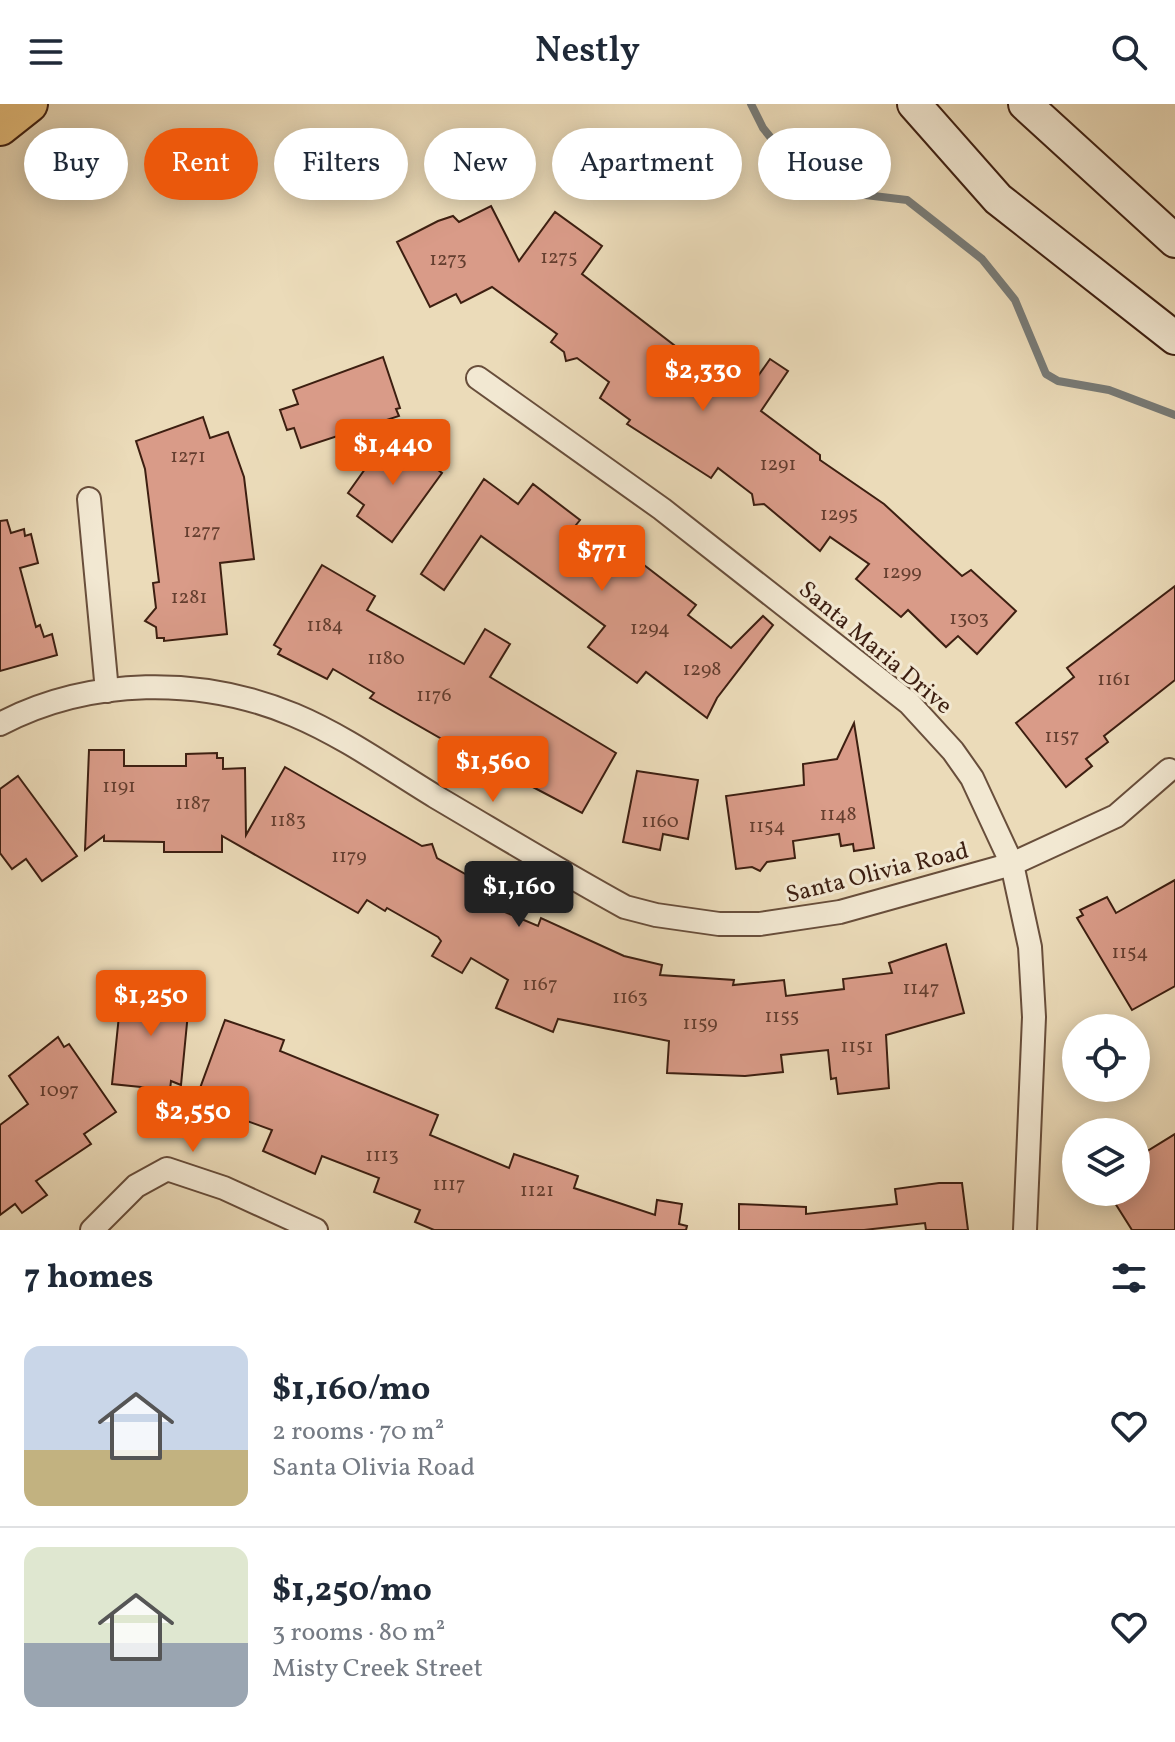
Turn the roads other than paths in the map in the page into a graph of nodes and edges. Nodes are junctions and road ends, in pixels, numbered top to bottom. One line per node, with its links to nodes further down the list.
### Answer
1 (29, 104): 4 (main road)
2 (914, 104): 6 (main road)
3 (1025, 104): 5 (main road)
4 (0, 127)
5 (1175, 241)
6 (1175, 338)
7 (478, 378): 12 (street, Santa Maria Drive)
8 (89, 499): 9 (street)
9 (107, 691): 10 (street, Santa Olivia Road); 12 (street, Santa Olivia Road)
10 (0, 724)
11 (1169, 770): 12 (street, Santa Olivia Road)
12 (1012, 864): 15 (street, Santa Maria Drive)
13 (92, 1230): 14 (street)
14 (316, 1230)
15 (1025, 1230)

